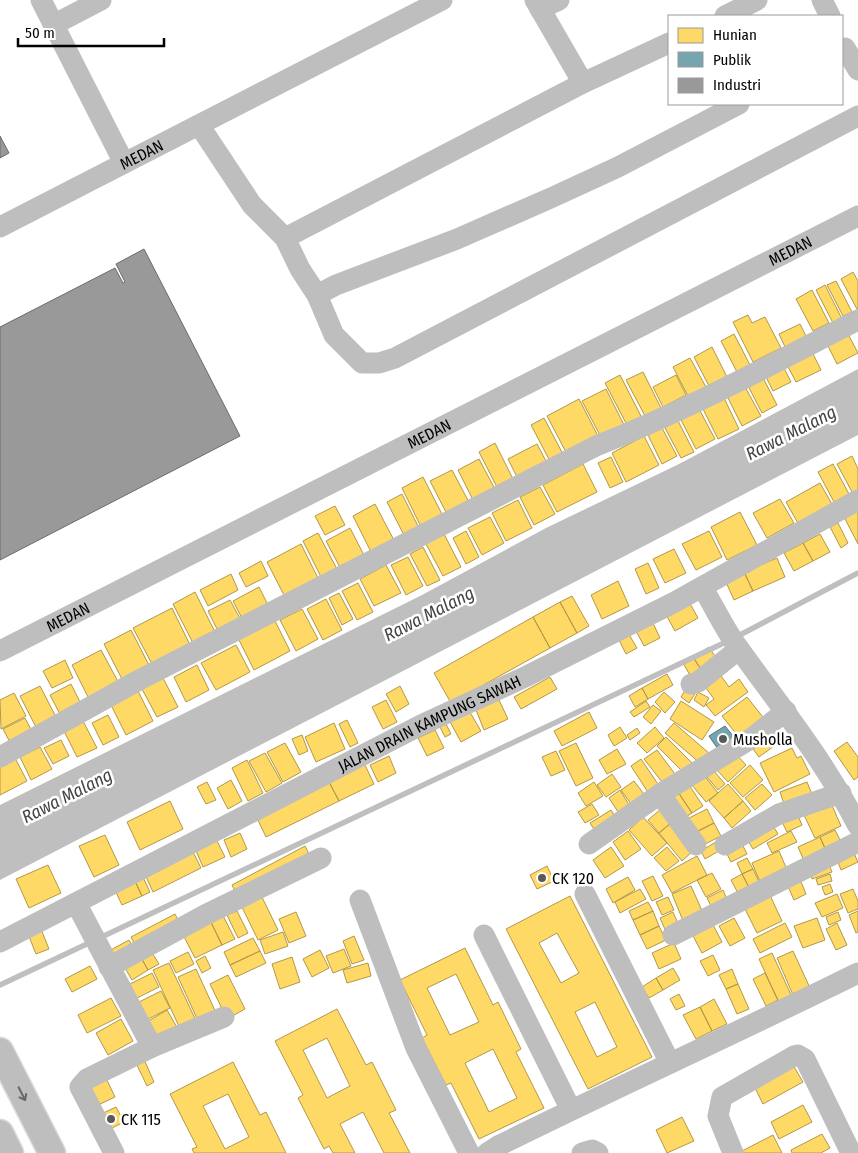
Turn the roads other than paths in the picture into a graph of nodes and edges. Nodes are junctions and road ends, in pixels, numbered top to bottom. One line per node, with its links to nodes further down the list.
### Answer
1 (41, 0): 10 (street)
2 (102, 0): 10 (street)
3 (442, 0): 17 (street, MEDAN)
4 (559, 0): 7 (street)
5 (757, 0): 8 (street)
6 (822, 0): 9 (street)
7 (537, 5): 14 (street)
8 (727, 15)
9 (830, 15)
10 (54, 24): 18 (street)
11 (668, 43): 14 (street)
12 (843, 46): 13 (street)
13 (858, 70)
14 (582, 83): 21 (street)
15 (737, 105): 22 (street)
16 (858, 116): 22 (street)
17 (199, 125): 18 (street, MEDAN); 21 (street)
18 (124, 163): 20 (street, MEDAN)
19 (858, 216): 27 (street, MEDAN)
20 (0, 227)
21 (285, 238): 22 (street)
22 (316, 295)
23 (858, 320): 30 (street)
24 (858, 500): 25 (street, JALAN DRAIN KAMPUNG SAWAH)
25 (708, 595): 26 (street); 41 (street, JALAN DRAIN KAMPUNG SAWAH)
26 (738, 647): 28 (street); 29 (street)
27 (0, 651)
28 (691, 684)
29 (786, 712): 31 (street); 32 (street)
30 (0, 757)
31 (841, 793): 33 (street); 37 (street)
32 (660, 794): 35 (street); 36 (street)
33 (858, 826)
34 (858, 842): 42 (street)
35 (589, 844)
36 (696, 845)
37 (725, 845)
38 (321, 858): 45 (street)
39 (585, 894): 50 (street)
40 (360, 900): 56 (street)
41 (76, 903): 44 (street, JALAN DRAIN KAMPUNG SAWAH); 45 (street)
42 (673, 934)
43 (484, 935): 51 (street)
44 (0, 942)
45 (106, 962): 48 (street)
46 (858, 973): 50 (street)
47 (224, 1017): 48 (street)
48 (152, 1048): 55 (street)
49 (0, 1051): 54 (main road, one-way to 54)
50 (670, 1063): 51 (street)
51 (571, 1110): 57 (street)
52 (0, 1133): 53 (main road)
53 (10, 1153)
54 (52, 1153)
55 (114, 1153)
56 (469, 1153)
57 (487, 1153)
58 (582, 1153): 59 (street)
59 (598, 1153)
60 (733, 1153): 61 (street)
61 (851, 1153)

